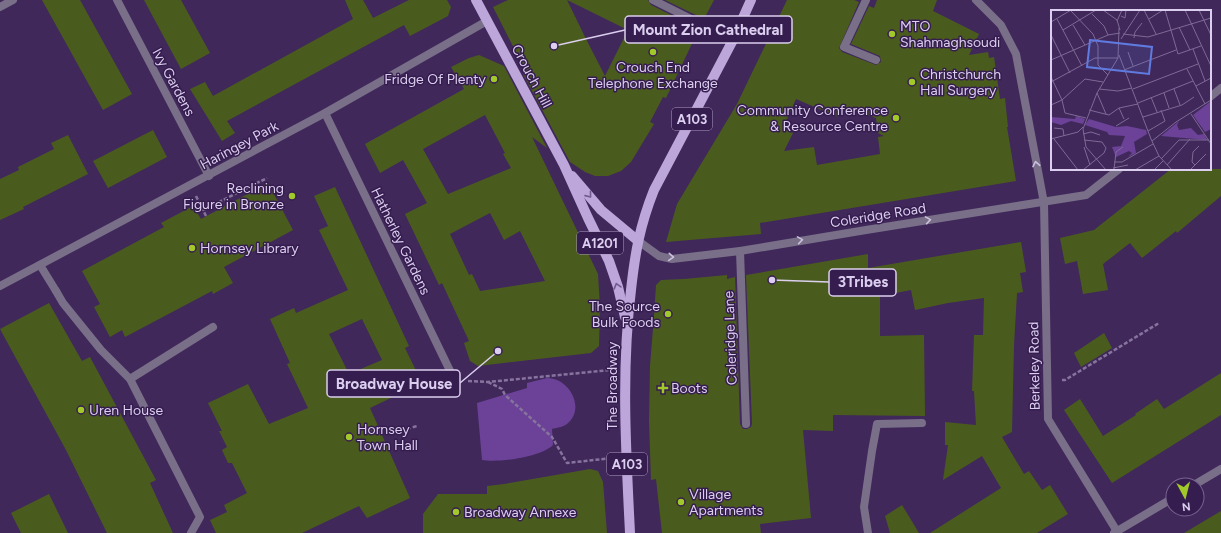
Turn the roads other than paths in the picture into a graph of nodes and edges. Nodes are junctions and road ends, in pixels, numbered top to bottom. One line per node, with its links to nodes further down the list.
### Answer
1 (13, 0): 8 (street)
2 (117, 0): 17 (street, Ivy Gardens)
3 (476, 0): 9 (main road, Crouch Hill / A1201)
4 (653, 0): 10 (street)
5 (751, 0): 10 (main road, A103)
6 (866, 0): 11 (street)
7 (976, 0): 18 (street, Berkeley Road, one-way to 7)
8 (0, 7)
9 (487, 21): 14 (street, Haringey Park); 15 (main road, Crouch Hill / A1201)
10 (733, 40): 19 (main road, A103)
11 (876, 60)
12 (1221, 88): 13 (street)
13 (1211, 96)
14 (325, 113): 17 (street, Haringey Park); 26 (street, Hatherley Gardens)
15 (564, 165): 19 (main road, Crouch Hill / A1201, one-way to 19); 23 (main road, Crouch Hill / A1201, one-way to 15)
16 (1119, 170): 18 (street, Coleridge Road)
17 (209, 176): 21 (street, Haringey Park)
18 (1044, 203): 20 (street, Coleridge Road, one-way to 18); 32 (street, Berkeley Road)
19 (637, 240): 20 (street, Coleridge Road, one-way to 20); 23 (main road, The Broadway / A103)
20 (740, 250): 28 (street, Coleridge Lane)
21 (40, 266): 22 (street, Haringey Park); 25 (street)
22 (0, 286)
23 (627, 324): 34 (main road, The Broadway / A103)
24 (213, 327): 25 (street)
25 (130, 379): 33 (street)
26 (454, 379)
27 (922, 423): 35 (street)
28 (746, 424)
29 (1221, 469): 30 (street)
30 (1205, 478)
31 (1165, 503): 32 (street)
32 (1117, 532)
33 (191, 533)
34 (630, 533)
35 (868, 533)

